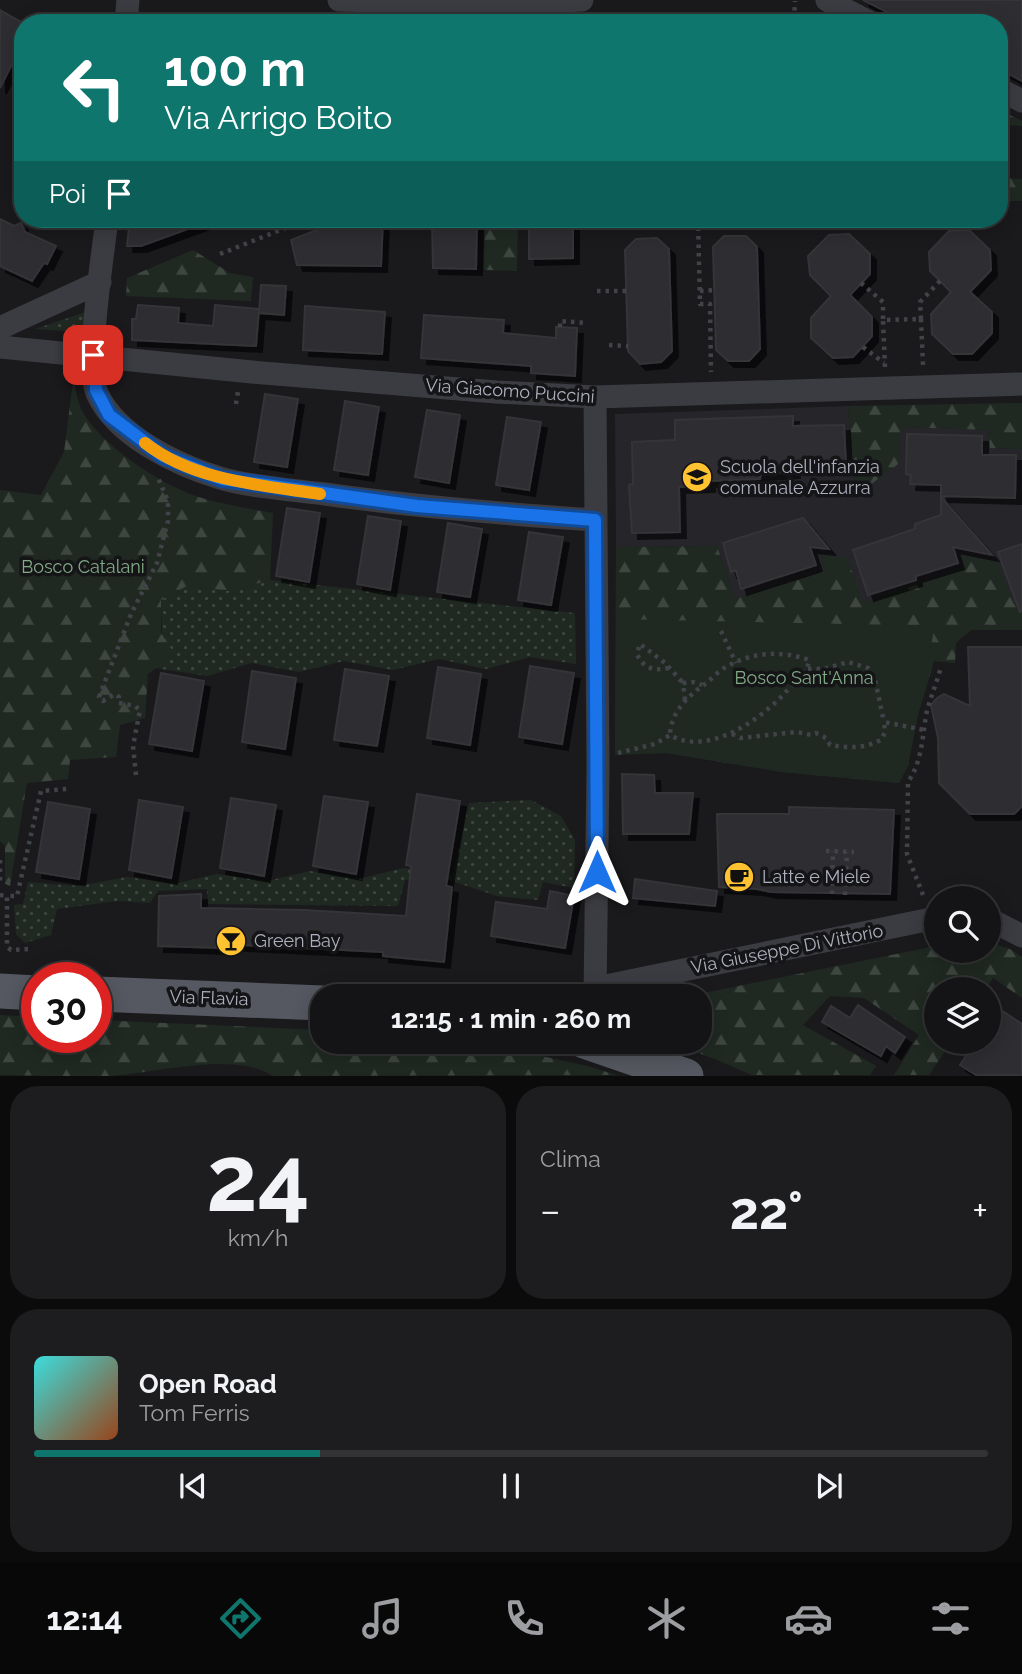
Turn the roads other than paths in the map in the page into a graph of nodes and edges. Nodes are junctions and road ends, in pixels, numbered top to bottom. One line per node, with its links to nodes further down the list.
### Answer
1 (338, 0): 2 (street)
2 (582, 0)
3 (827, 0): 4 (street)
4 (854, 14)
5 (106, 228): 6 (street)
6 (100, 282): 7 (street); 9 (street)
7 (0, 328)
8 (0, 347): 9 (street, Via Giacomo Puccini)
9 (93, 355): 11 (street, Via Giacomo Puccini); 12 (street)
10 (1022, 384): 11 (street, Via Giacomo Puccini)
11 (595, 397): 12 (street)
12 (595, 520): 16 (street)
13 (924, 922): 17 (street, Via Giuseppe Di Vittorio)
14 (1001, 925): 15 (street)
15 (1022, 936)
16 (596, 984)
17 (633, 984)
18 (0, 991): 19 (main road)
19 (21, 992)
20 (112, 996): 21 (main road, Via Flavia)
21 (310, 1003)
22 (622, 1054): 23 (main road)
23 (686, 1076)

